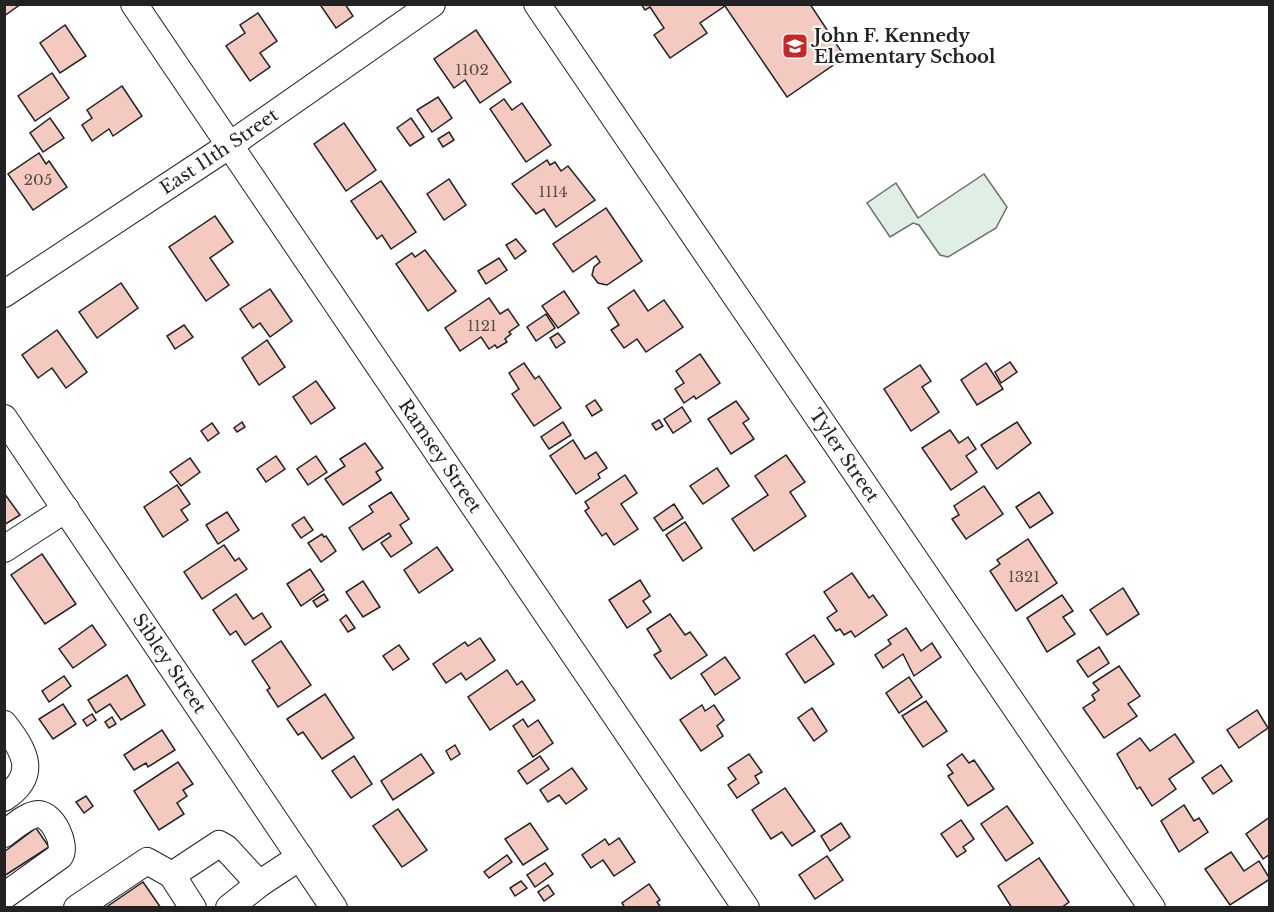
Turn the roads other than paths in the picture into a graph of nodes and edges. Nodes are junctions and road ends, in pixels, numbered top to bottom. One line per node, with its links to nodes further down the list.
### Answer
1 (134, 4): 4 (street, Ramsey Street)
2 (432, 4): 4 (street, East 11th Street)
3 (537, 4): 21 (street, Tyler Street)
4 (230, 145): 5 (street, East 11th Street); 20 (street, Ramsey Street)
5 (4, 294)
6 (4, 418): 7 (street, Sibley Street)
7 (66, 508): 8 (street); 12 (street, Sibley Street)
8 (4, 549)
9 (4, 724): 10 (street)
10 (4, 798)
11 (4, 834): 15 (street)
12 (300, 856): 14 (street); 19 (street, Sibley Street)
13 (172, 875): 14 (street); 16 (street); 17 (street)
14 (259, 884): 18 (street)
15 (4, 896)
16 (76, 908)
17 (193, 908)
18 (229, 908)
19 (334, 908)
20 (746, 908)
21 (1152, 908)

